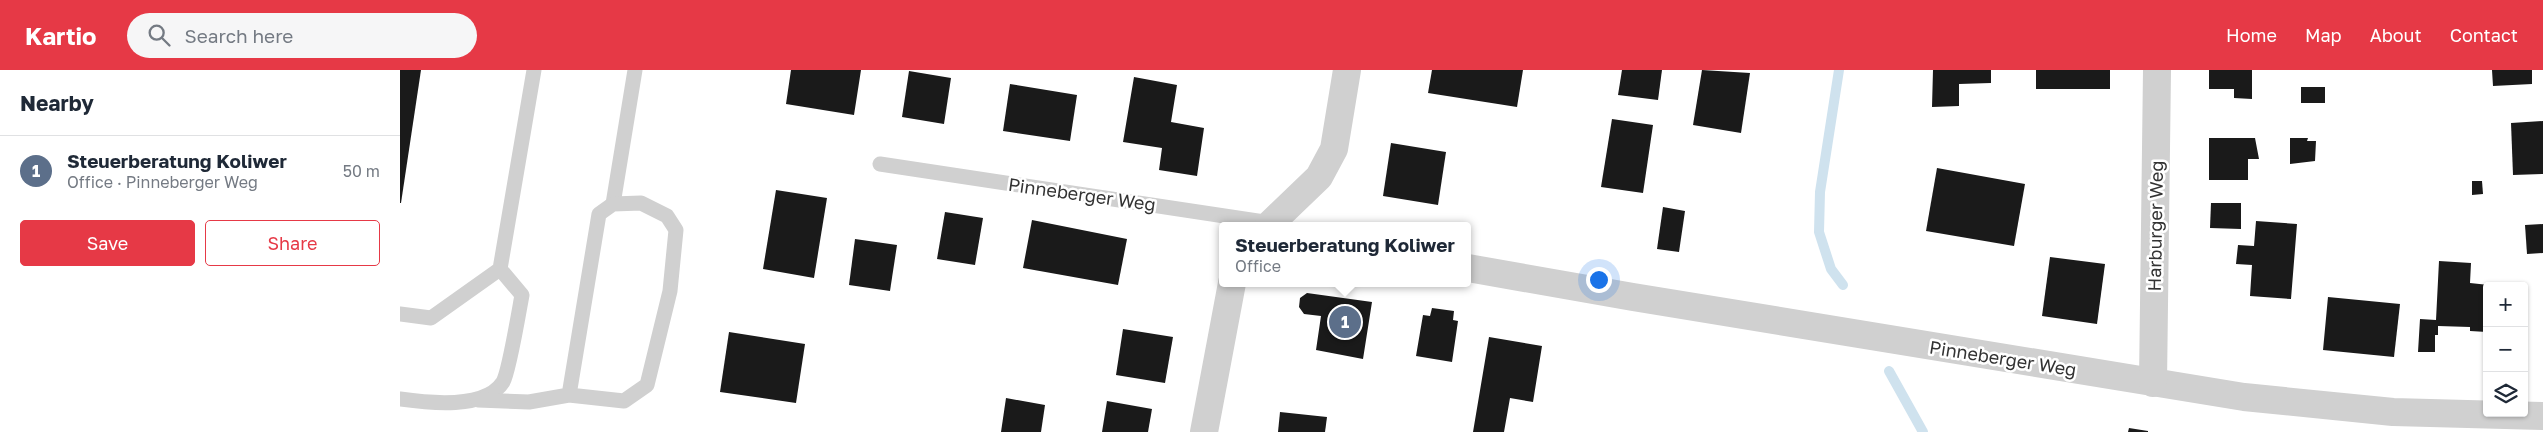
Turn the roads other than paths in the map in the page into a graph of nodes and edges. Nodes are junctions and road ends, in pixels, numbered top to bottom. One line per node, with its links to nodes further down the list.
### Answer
1 (534, 70): 9 (lane)
2 (635, 70): 6 (lane)
3 (1347, 70): 8 (street)
4 (2157, 70): 13 (street, Harburger Weg)
5 (880, 164): 7 (lane, Pinneberger Weg)
6 (613, 204): 14 (lane); 14 (lane)
7 (1255, 222)
8 (1277, 222)
9 (500, 269): 12 (lane); 16 (lane)
10 (1471, 269): 13 (street, Pinneberger Weg)
11 (1231, 287): 18 (street)
12 (400, 314)
13 (2153, 383): 17 (street, Pinneberger Weg)
14 (568, 396): 16 (lane)
15 (400, 399): 16 (lane)
16 (478, 400)
17 (2543, 416)
18 (1204, 432)

